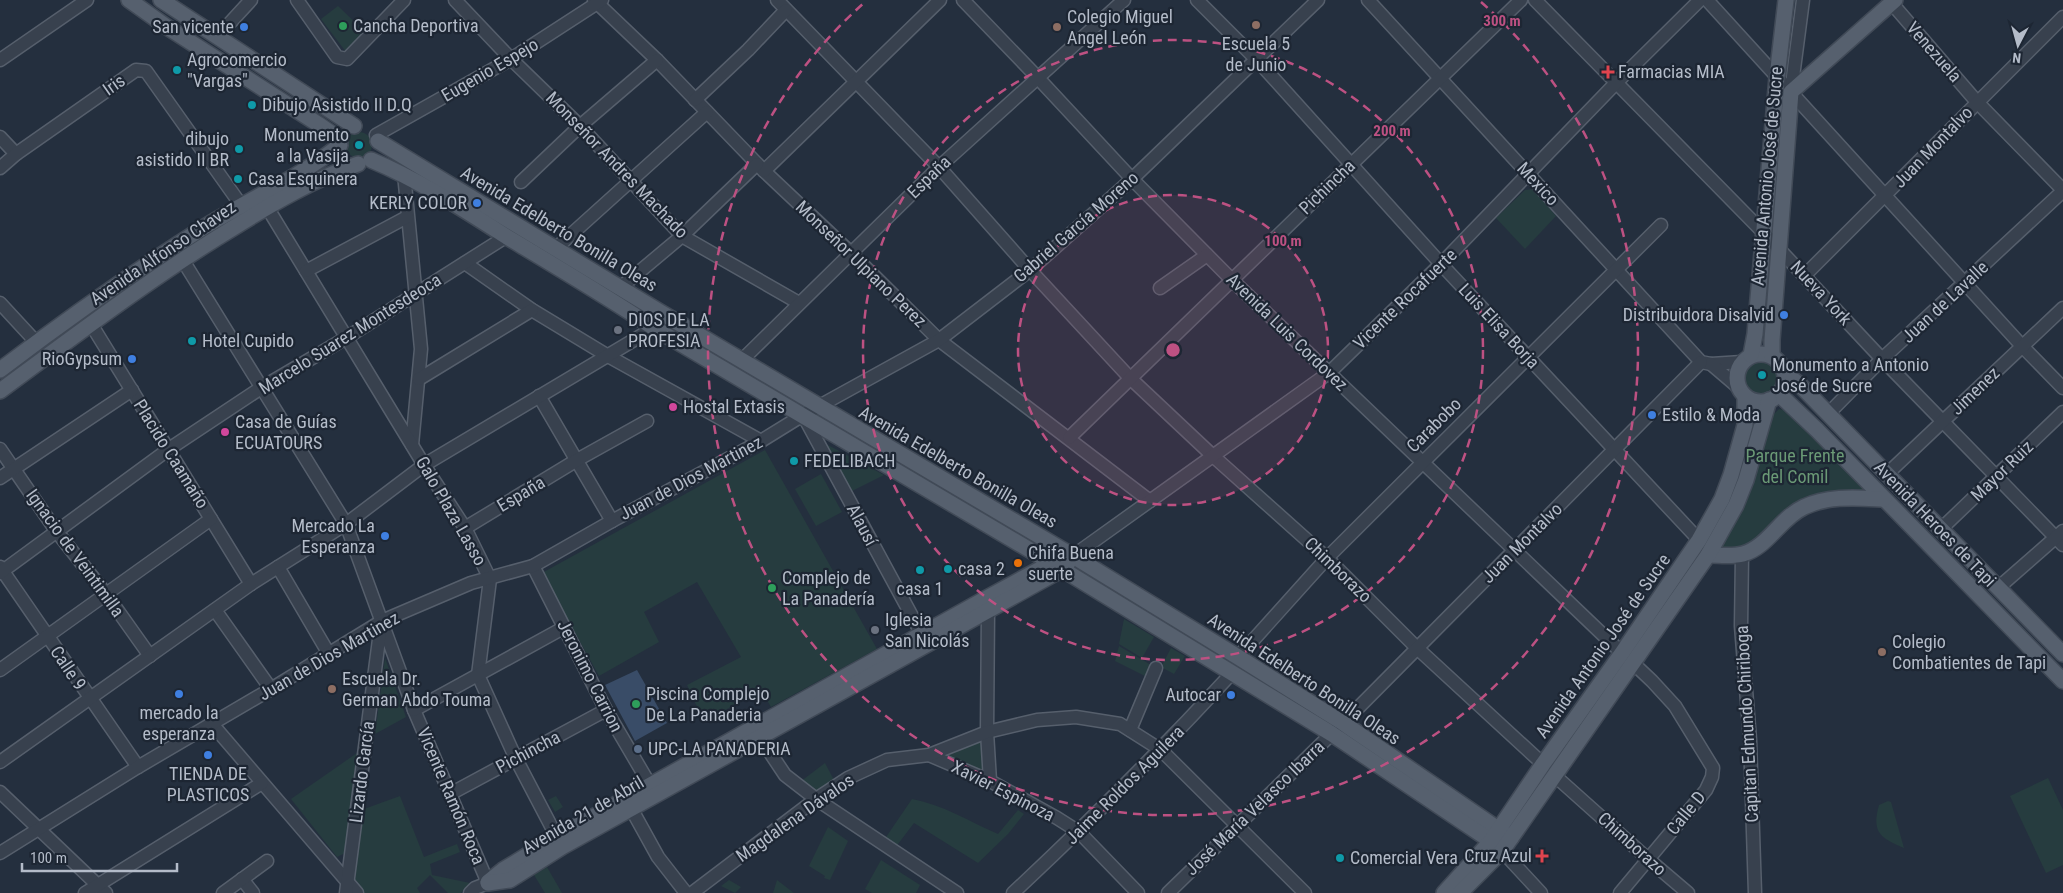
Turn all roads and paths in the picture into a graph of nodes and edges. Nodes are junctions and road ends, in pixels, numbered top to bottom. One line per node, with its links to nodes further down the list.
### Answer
1 (87, 0): 26 (street)
2 (129, 0): 38 (main road)
3 (161, 0): 24 (main road)
4 (251, 0): 24 (street)
5 (297, 0): 6 (street)
6 (404, 0)
7 (455, 0): 25 (street, Monseñor Andres Machado)
8 (940, 0): 32 (street)
9 (963, 0): 30 (street, Avenida Luis Cordovez)
10 (1124, 0): 30 (street, España)
11 (1197, 0): 28 (street, Luis Elisa Borja)
12 (1318, 0): 28 (street, Gabriel García Moreno)
13 (1368, 0): 31 (street, Mexico)
14 (1521, 0): 31 (street, Pichincha)
15 (1535, 0): 33 (street, Nueva York)
16 (1700, 0): 33 (street, Vicente Rocafuerte)
17 (1707, 0): 29 (street)
18 (1786, 0): 29 (main road, Avenida Antonio José de Sucre)
19 (1803, 0): 34 (street, Avenida Antonio José de Sucre)
20 (598, 1): 25 (street, Eugenio Espejo); 27 (street, Monseñor Ulpiano Perez)
21 (1892, 1): 34 (main road); 36 (street, Venezuela)
22 (780, 3): 32 (street, Chimborazo); 35 (street)
23 (2063, 17): 36 (street, Juan Montalvo)
24 (217, 36): 39 (main road)
25 (511, 59): 40 (street, Monseñor Andres Machado); 42 (street, Eugenio Espejo)
26 (0, 60)
27 (657, 60): 35 (street, Monseñor Ulpiano Perez); 40 (street)
28 (1257, 60): 47 (street, Luis Elisa Borja); 54 (street, Gabriel García Moreno)
29 (1777, 77): 34 (street); 63 (main road, Avenida Antonio José de Sucre)
30 (1038, 78): 49 (street, España); 54 (street, Avenida Luis Cordovez)
31 (1440, 78): 47 (street, Pichincha); 53 (street, Mexico)
32 (857, 81): 48 (street); 49 (street, Chimborazo)
33 (1616, 84): 53 (street, Vicente Rocafuerte); 63 (street, Nueva York)
34 (1791, 92): 58 (street); 67 (main road, Avenida Antonio José de Sucre)
35 (695, 100): 37 (street, Monseñor Ulpiano Perez)
36 (1977, 102): 57 (street, Venezuela); 58 (street, Juan Montalvo)
37 (707, 112): 48 (street, Monseñor Ulpiano Perez); 56 (street)
38 (318, 124): 43 (main road); 45 (main road)
39 (354, 126): 42 (main road); 43 (main road)
40 (580, 126): 55 (street); 56 (street, Monseñor Andres Machado)
41 (0, 137): 44 (street)
42 (377, 138): 46 (main road); 66 (main road, Avenida Edelberto Bonilla Oleas)
43 (340, 143): 45 (main road, Avenida Alfonso Chavez); 46 (main road)
44 (16, 154): 50 (street, Iris); 59 (street, Iris)
45 (322, 158): 59 (main road, Avenida Alfonso Chavez)
46 (364, 162): 51 (main road, Avenida Edelberto Bonilla Oleas); 52 (main road, Avenida Alfonso Chavez)
47 (1352, 163): 72 (street, Luis Elisa Borja); 77 (street, Pichincha)
48 (760, 167): 65 (street); 68 (street, Monseñor Ulpiano Perez)
49 (939, 167): 68 (street, España); 74 (street, Chimborazo)
50 (0, 168)
51 (400, 172): 52 (main road); 61 (street); 64 (main road, Avenida Edelberto Bonilla Oleas)
52 (334, 173): 60 (main road, Avenida Alfonso Chavez)
53 (1529, 174): 72 (street, Vicente Rocafuerte); 73 (street, Mexico)
54 (1132, 179): 69 (street, Avenida Luis Cordovez); 74 (street, Gabriel García Moreno)
55 (521, 182)
56 (630, 182): 65 (street, Monseñor Andres Machado); 66 (street)
57 (2063, 190): 78 (street, Juan de Lavalle)
58 (1885, 196): 76 (street, Juan Montalvo); 78 (street)
59 (241, 205): 90 (main road, Avenida Alfonso Chavez)
60 (267, 207): 70 (main road, Avenida Alfonso Chavez); 75 (street, Galo Plaza Lasso)
61 (407, 217): 75 (street); 81 (street)
62 (1661, 225): 73 (street, Carabobo)
63 (1764, 233): 67 (street, Nueva York); 95 (main road, Avenida Antonio José de Sucre)
64 (507, 236): 71 (street, Marcelo Suarez Montesdeoca); 87 (main road, Avenida Edelberto Bonilla Oleas)
65 (682, 236): 79 (street); 83 (street, Monseñor Andres Machado)
66 (555, 249): 79 (main road, Avenida Edelberto Bonilla Oleas)
67 (1780, 250): 76 (street, Nueva York); 93 (main road, Avenida Antonio José de Sucre)
68 (851, 253): 83 (street, España); 89 (street, Monseñor Ulpiano Perez)
69 (1207, 254): 77 (street, Avenida Luis Cordovez); 80 (street)
70 (182, 259): 86 (main road, Avenida Alfonso Chavez); 104 (street, Vicente Ramón Roca)
71 (465, 263): 81 (street, Marcelo Suarez Montesdeoca); 85 (street)
72 (1441, 264): 94 (street, Luis Elisa Borja); 100 (street, Vicente Rocafuerte)
73 (1616, 268): 94 (street, Carabobo); 98 (street, Mexico)
74 (1030, 270): 89 (street, Gabriel García Moreno); 102 (street, Chimborazo)
75 (306, 272): 88 (street, Galo Plaza Lasso)
76 (1804, 276): 96 (street, Nueva York)
77 (1231, 279): 100 (street, Avenida Luis Cordovez); 102 (street, Pichincha)
78 (1965, 284): 91 (street); 96 (street, Juan de Lavalle)
79 (620, 288): 97 (main road, Avenida Edelberto Bonilla Oleas)
80 (1160, 288)
81 (415, 295): 88 (street, Marcelo Suarez Montesdeoca); 103 (street)
82 (0, 303): 90 (street)
83 (799, 303): 97 (street, España)
84 (2063, 308): 91 (street, Jimenez)
85 (532, 310): 92 (street); 103 (street)
86 (92, 324): 106 (main road, Avenida Alfonso Chavez); 107 (street, Placido Caamaño)
87 (654, 328): 92 (street); 115 (main road, Avenida Edelberto Bonilla Oleas)
88 (346, 338): 104 (street, Marcelo Suarez Montesdeoca); 121 (street, Galo Plaza Lasso)
89 (939, 340): 111 (street, Gabriel García Moreno); 119 (street, Monseñor Ulpiano Perez)
90 (36, 342): 99 (main road, Avenida Alfonso Chavez)
91 (2022, 346): 105 (street); 117 (street, Jimenez)
92 (608, 356): 109 (street); 120 (street)
93 (1772, 356): 95 (main road); 101 (main road)
94 (1528, 357): 124 (street, Luis Elisa Borja); 127 (street, Carabobo)
95 (1746, 358): 98 (street); 108 (main road)
96 (1882, 359): 114 (street, Juan de Lavalle); 117 (street, Nueva York)
97 (741, 361): 111 (main road, Avenida Edelberto Bonilla Oleas)
98 (1706, 363): 108 (street, Mexico); 124 (street, Juan Montalvo)
99 (0, 370)
100 (1330, 372): 125 (street, Vicente Rocafuerte); 127 (street, Avenida Luis Cordovez)
101 (1785, 373): 110 (main road); 114 (main road, Avenida Heroes de Tapi)
102 (1130, 378): 119 (street, Pichincha); 125 (street, Chimborazo)
103 (419, 379): 121 (street)
104 (261, 388): 123 (street, Marcelo Suarez Montesdeoca); 137 (street, Vicente Ramón Roca)
105 (2063, 388)
106 (0, 390)
107 (132, 390): 123 (street, Placido Caamaño); 129 (street)
108 (1742, 392): 110 (main road); 142 (main road, Avenida Antonio José de Sucre)
109 (539, 396): 126 (street); 128 (street)
110 (1774, 397): 112 (main road, Avenida Heroes de Tapi); 116 (main road, Avenida Antonio José de Sucre)
111 (818, 407): 115 (street, Gabriel García Moreno); 146 (main road, Avenida Edelberto Bonilla Oleas)
112 (1797, 410): 116 (main road); 133 (main road, Avenida Heroes de Tapi)
113 (2063, 412): 131 (street, Mayor Ruiz)
114 (1828, 414): 130 (main road, Avenida Heroes de Tapi)
115 (803, 415): 120 (street, Juan de Dios Martinez); 149 (main road, Avenida Edelberto Bonilla Oleas); 161 (street, Alausí)
116 (1764, 415): 145 (main road, Avenida Antonio José de Sucre)
117 (1943, 421): 130 (street, Jimenez); 131 (street, Nueva York)
118 (647, 422): 126 (street, España)
119 (1068, 438): 134 (street, Monseñor Ulpiano Perez)
120 (761, 441): 136 (street, Juan de Dios Martinez)
121 (412, 444): 128 (street, Galo Plaza Lasso)
122 (0, 449): 129 (street, Ignacio de Veintimilla)
123 (168, 450): 135 (street, Placido Caamaño); 140 (street, Marcelo Suarez Montesdeoca)
124 (1614, 450): 142 (street, Luis Elisa Borja); 143 (street, Juan Montalvo)
125 (1213, 456): 134 (street, Vicente Rocafuerte); 147 (street, Chimborazo)
126 (577, 460): 136 (street); 138 (street, España)
127 (1422, 463): 143 (street, Avenida Luis Cordovez); 147 (street, Carabobo)
128 (424, 465): 137 (street); 138 (street, Galo Plaza Lasso)
129 (14, 468): 132 (street); 140 (street, Ignacio de Veintimilla)
130 (1887, 474): 139 (main road, Avenida Heroes de Tapi)
131 (1996, 476): 139 (street, Mayor Ruiz); 141 (street, Nueva York)
132 (0, 478)
133 (1884, 499): 144 (main road); 173 (main road, Avenida Heroes de Tapi)
134 (1150, 501): 146 (street, Vicente Rocafuerte)
135 (211, 519): 153 (street, Placido Caamaño); 155 (street)
136 (612, 521): 148 (street, Juan de Dios Martinez)
137 (346, 524): 150 (street); 158 (street, Vicente Ramón Roca)
138 (465, 528): 152 (street, Galo Plaza Lasso)
139 (1941, 529): 154 (main road, Avenida Heroes de Tapi)
140 (57, 532): 151 (street, Marcelo Suarez Montesdeoca); 155 (street, Ignacio de Veintimilla)
141 (2061, 538): 154 (street)
142 (1700, 540): 163 (main road, Avenida Antonio José de Sucre)
143 (1514, 551): 162 (street, Juan Montalvo); 163 (street, Avenida Luis Cordovez)
144 (1742, 554): 145 (main road); 226 (street, Capitan Edmundo Chiriboga)
145 (1708, 555): 168 (main road, Avenida Antonio José de Sucre)
146 (1073, 556): 149 (main road); 167 (main road, Avenida Edelberto Bonilla Oleas)
147 (1327, 558): 162 (street, Chimborazo); 167 (street, Carabobo)
148 (533, 566): 152 (street, Juan de Dios Martinez); 159 (street, Jeronimo Carrion)
149 (1058, 566): 156 (main road, Avenida 21 de Abril); 171 (main road, Avenida Edelberto Bonilla Oleas)
150 (278, 567): 153 (street); 164 (street)
151 (1, 570): 160 (street, Calle 9)
152 (490, 579): 158 (street, Juan de Dios Martinez); 172 (street, Galo Plaza Lasso)
153 (251, 584): 157 (street)
154 (1998, 588): 165 (main road, Avenida Heroes de Tapi)
155 (106, 594): 160 (street); 166 (street, Ignacio de Veintimilla)
156 (986, 605): 161 (main road, Avenida 21 de Abril); 182 (street)
157 (215, 610): 166 (street); 174 (street)
158 (382, 621): 164 (street, Juan de Dios Martinez); 176 (street, Vicente Ramón Roca); 206 (street, Lizardo García)
159 (565, 627): 172 (street); 177 (street, Jeronimo Carrion)
160 (47, 636): 170 (street); 175 (street, Calle 9)
161 (924, 639): 181 (main road, Avenida 21 de Abril)
162 (1417, 648): 179 (street, Juan Montalvo); 187 (street, Chimborazo)
163 (1622, 653): 187 (main road, Avenida Antonio José de Sucre)
164 (329, 654): 174 (street, Juan de Dios Martinez)
165 (2063, 654)
166 (150, 656): 175 (street)
167 (1238, 657): 179 (main road, Avenida Edelberto Bonilla Oleas)
168 (1634, 664): 189 (main road, Avenida Antonio José de Sucre); 203 (street, Calle D)
169 (1156, 668): 180 (street)
170 (0, 670)
171 (1232, 673): 179 (main road, Avenida Edelberto Bonilla Oleas); 183 (street, Jaime Roldos Aguilera)
172 (478, 674): 176 (street); 185 (street)
173 (2063, 681)
174 (271, 689): 178 (street, Juan de Dios Martinez)
175 (89, 698): 186 (street); 188 (street, Calle 9)
176 (414, 710): 194 (street, Vicente Ramón Roca)
177 (606, 710): 185 (street, Pichincha); 192 (street, Jeronimo Carrion)
178 (212, 724): 188 (street, Juan de Dios Martinez); 191 (street)
179 (1337, 728): 197 (street, José María Velasco Ibarra); 200 (main road, Avenida Edelberto Bonilla Oleas)
180 (1130, 730): 182 (street, Magdalena Dávalos); 183 (street, Magdalena Dávalos)
181 (756, 732): 192 (main road, Avenida 21 de Abril); 195 (street); 196 (main road, Avenida 21 de Abril)
182 (987, 732): 184 (street, Magdalena Dávalos); 190 (street)
183 (1161, 750): 197 (street, Magdalena Dávalos); 199 (street, Jaime Roldos Aguilera)
184 (929, 755): 190 (street, Xavier Espinoza); 195 (street, Magdalena Dávalos)
185 (516, 759): 194 (street, Pichincha); 201 (street)
186 (0, 762)
187 (1543, 764): 200 (main road, Avenida Antonio José de Sucre)
188 (138, 766): 198 (street, Juan de Dios Martinez)
189 (1554, 774): 200 (main road, Avenida Antonio José de Sucre); 203 (street, Chimborazo)
190 (990, 781): 199 (street, Xavier Espinoza)
191 (262, 783): 206 (street); 208 (street)
192 (650, 785): 196 (main road, Avenida 21 de Abril)
193 (0, 792): 198 (street)
194 (450, 794): 207 (street, Vicente Ramón Roca)
195 (816, 799): 215 (street, Magdalena Dávalos); 216 (street)
196 (628, 804): 201 (main road, Avenida 21 de Abril); 214 (street)
197 (1236, 826): 219 (street, José María Velasco Ibarra); 220 (street, Magdalena Dávalos)
198 (40, 829): 202 (street, Juan de Dios Martinez); 208 (street)
199 (1079, 832): 217 (street, Jaime Roldos Aguilera); 218 (street, Xavier Espinoza)
200 (1501, 840): 221 (main road, Avenida Antonio José de Sucre); 222 (main road, Avenida Antonio José de Sucre); 223 (street)
201 (559, 842): 207 (main road, Avenida 21 de Abril)
202 (0, 853)
203 (1648, 860): 224 (street, Calle D); 225 (street, Chimborazo)
204 (267, 861): 205 (street)
205 (242, 879): 210 (street); 211 (street)
206 (347, 887): 212 (street)
207 (486, 888): 213 (street, Avenida 21 de Abril)
208 (102, 889): 209 (street)
209 (85, 893)
210 (223, 893)
211 (253, 893)
212 (358, 893)
213 (470, 893)
214 (686, 893)
215 (692, 893)
216 (957, 893)
217 (1014, 893)
218 (1138, 893)
219 (1168, 893)
220 (1305, 893)
221 (1444, 893)
222 (1460, 893)
223 (1541, 893)
224 (1620, 893)
225 (1688, 893)
226 (1755, 893)

